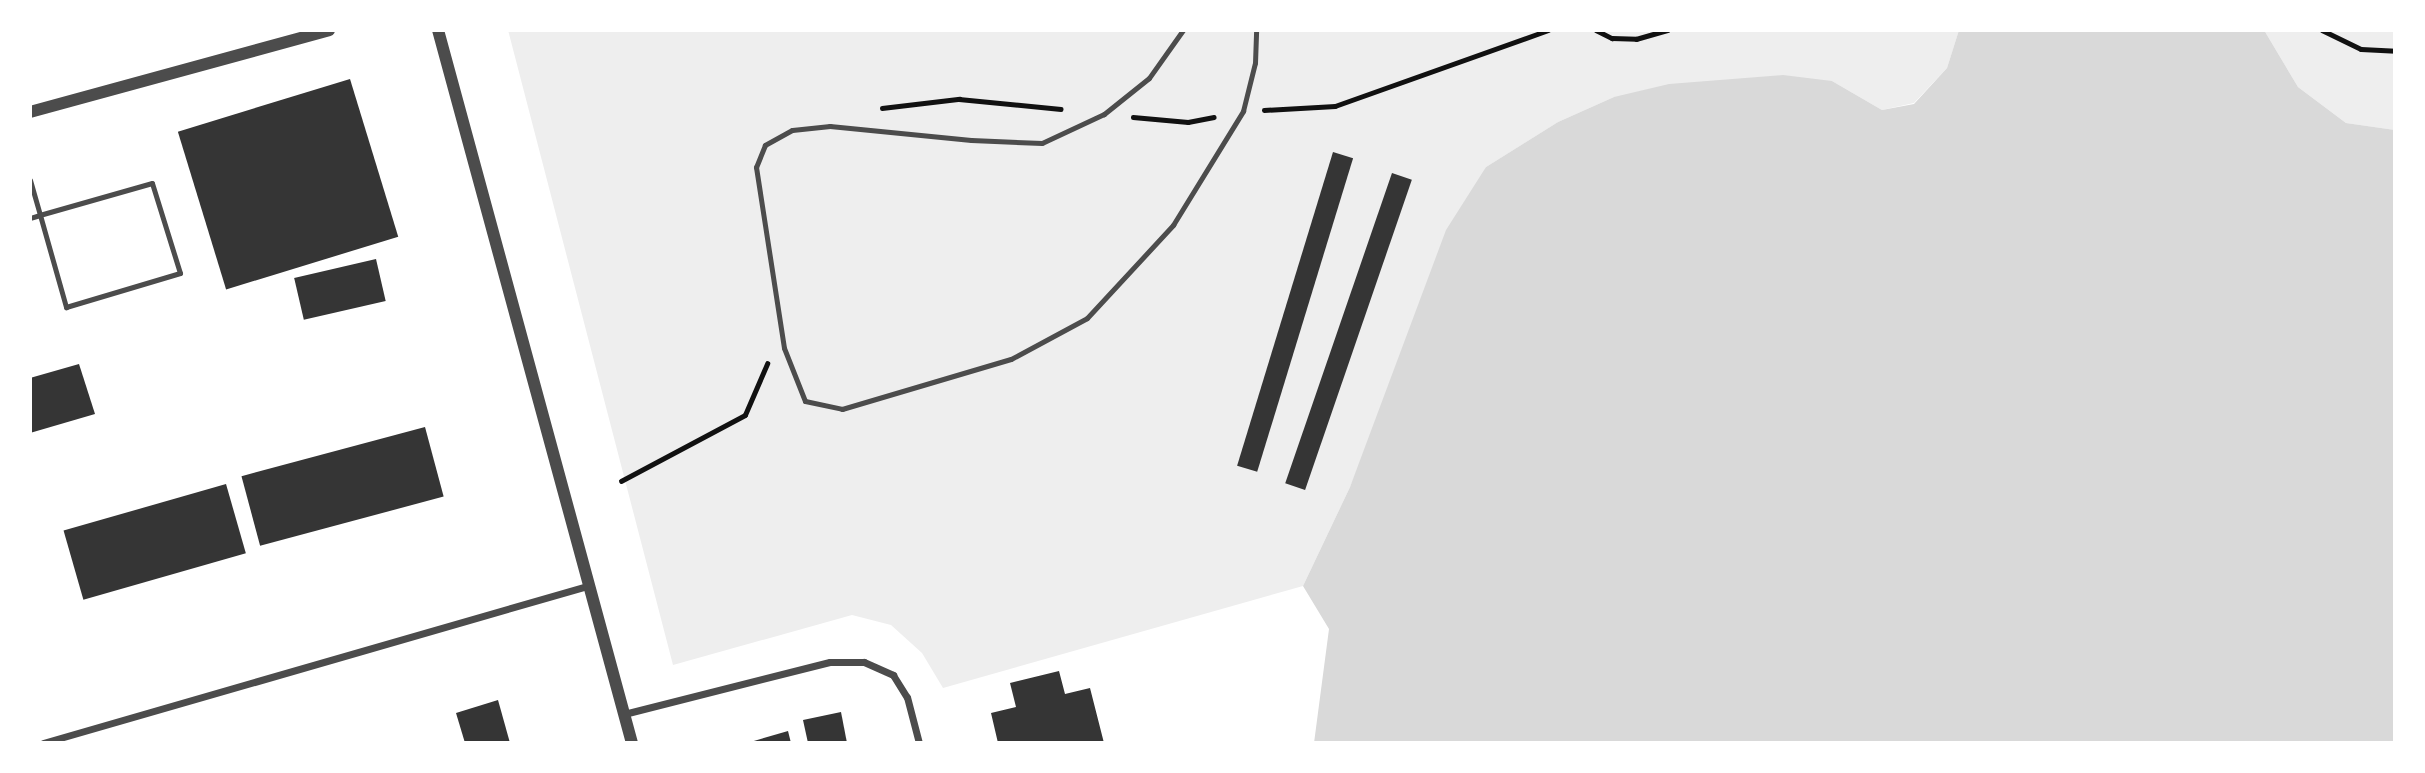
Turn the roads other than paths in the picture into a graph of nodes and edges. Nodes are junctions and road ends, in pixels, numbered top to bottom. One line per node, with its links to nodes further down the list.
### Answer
1 (329, 30): 5 (street)
2 (438, 30): 9 (street)
3 (1183, 30): 4 (lane)
4 (1256, 30)
5 (30, 113)
6 (30, 180): 7 (lane)
7 (40, 215): 7 (lane); 8 (lane)
8 (30, 218)
9 (587, 586): 10 (street); 11 (street)
10 (624, 714): 12 (street); 13 (street)
11 (44, 743)
12 (632, 743)
13 (919, 743)

